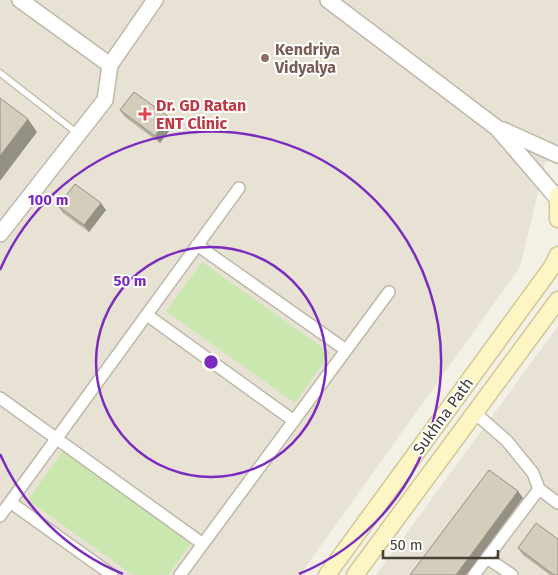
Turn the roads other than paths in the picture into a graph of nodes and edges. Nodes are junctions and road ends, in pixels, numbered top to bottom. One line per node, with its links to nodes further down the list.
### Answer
1 (20, 0): 4 (street)
2 (155, 0): 4 (street)
3 (328, 0): 6 (street)
4 (110, 65): 7 (street)
5 (0, 73): 7 (lane)
6 (497, 128): 8 (street); 10 (street)
7 (78, 134): 12 (street)
8 (558, 155)
9 (239, 188): 13 (street)
10 (558, 197): 11 (main road)
11 (558, 219)
12 (0, 234)
13 (197, 245): 17 (street); 18 (street)
14 (558, 256): 31 (main road, Sukhna Path)
15 (390, 292): 18 (street)
16 (558, 300): 20 (main road, Sukhna Path)
17 (147, 315): 21 (street); 22 (street)
18 (346, 350): 21 (street)
19 (0, 398): 22 (street)
20 (475, 412): 23 (street); 32 (main road, Sukhna Path)
21 (294, 421): 27 (street)
22 (57, 438): 24 (street); 27 (street)
23 (539, 489): 25 (street); 28 (street)
24 (10, 502): 26 (street); 29 (street)
25 (558, 503)
26 (0, 516)
27 (203, 544): 30 (street)
28 (487, 558): 33 (street); 34 (street)
29 (112, 575)
30 (180, 575)
31 (327, 575)
32 (355, 575)
33 (474, 575)
34 (512, 575)

